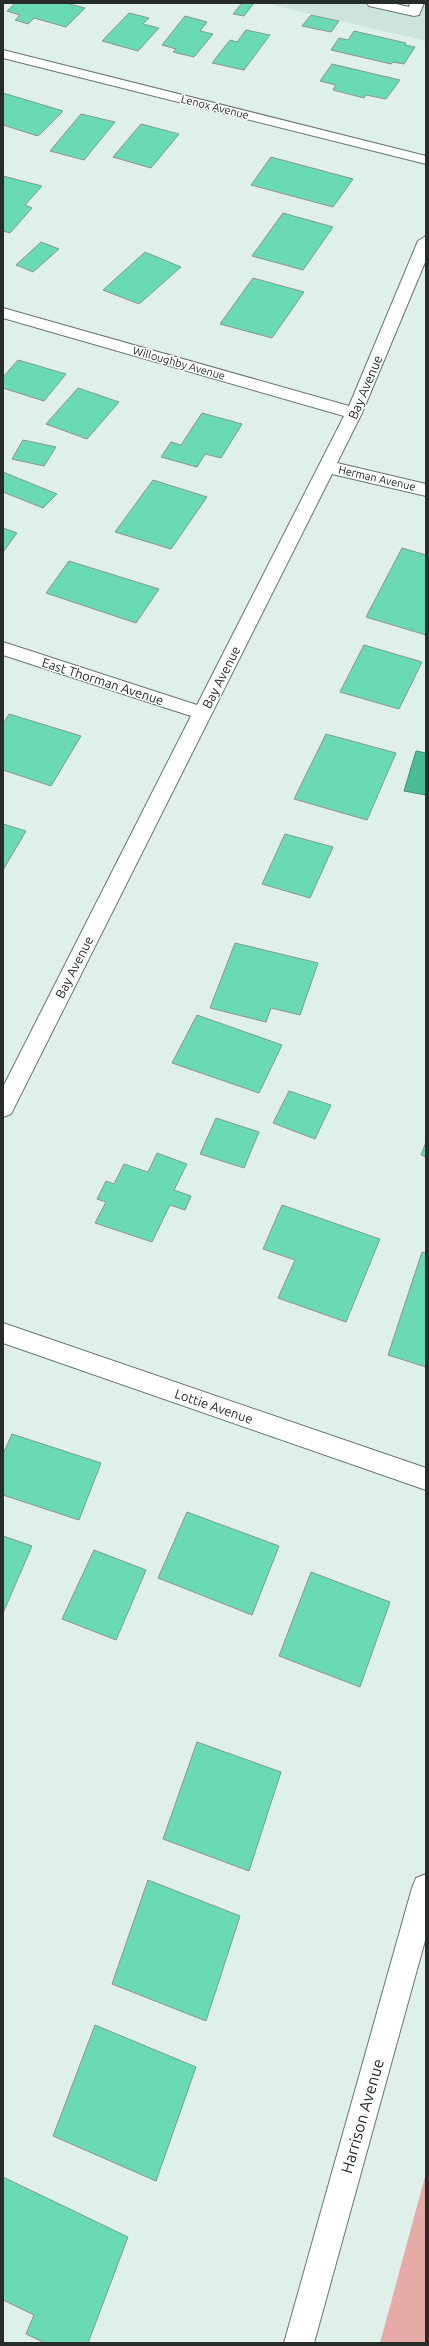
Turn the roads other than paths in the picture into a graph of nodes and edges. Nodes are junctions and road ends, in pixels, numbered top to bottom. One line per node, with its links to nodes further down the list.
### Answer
1 (374, 3): 2 (street)
2 (418, 3)
3 (3, 54): 4 (street, Lenox Avenue)
4 (426, 160)
5 (426, 241): 7 (street, Bay Avenue)
6 (3, 313): 7 (street, Willoughby Avenue)
7 (354, 413): 8 (street, Bay Avenue)
8 (328, 466): 9 (street, Herman Avenue); 11 (street, Bay Avenue)
9 (426, 490)
10 (3, 648): 11 (street, East Thorman Avenue)
11 (202, 713): 12 (street, Bay Avenue)
12 (3, 1108)
13 (3, 1333): 14 (street, Lottie Avenue)
14 (426, 1479)
15 (426, 1888): 16 (street, Harrison Avenue)
16 (299, 2343)

